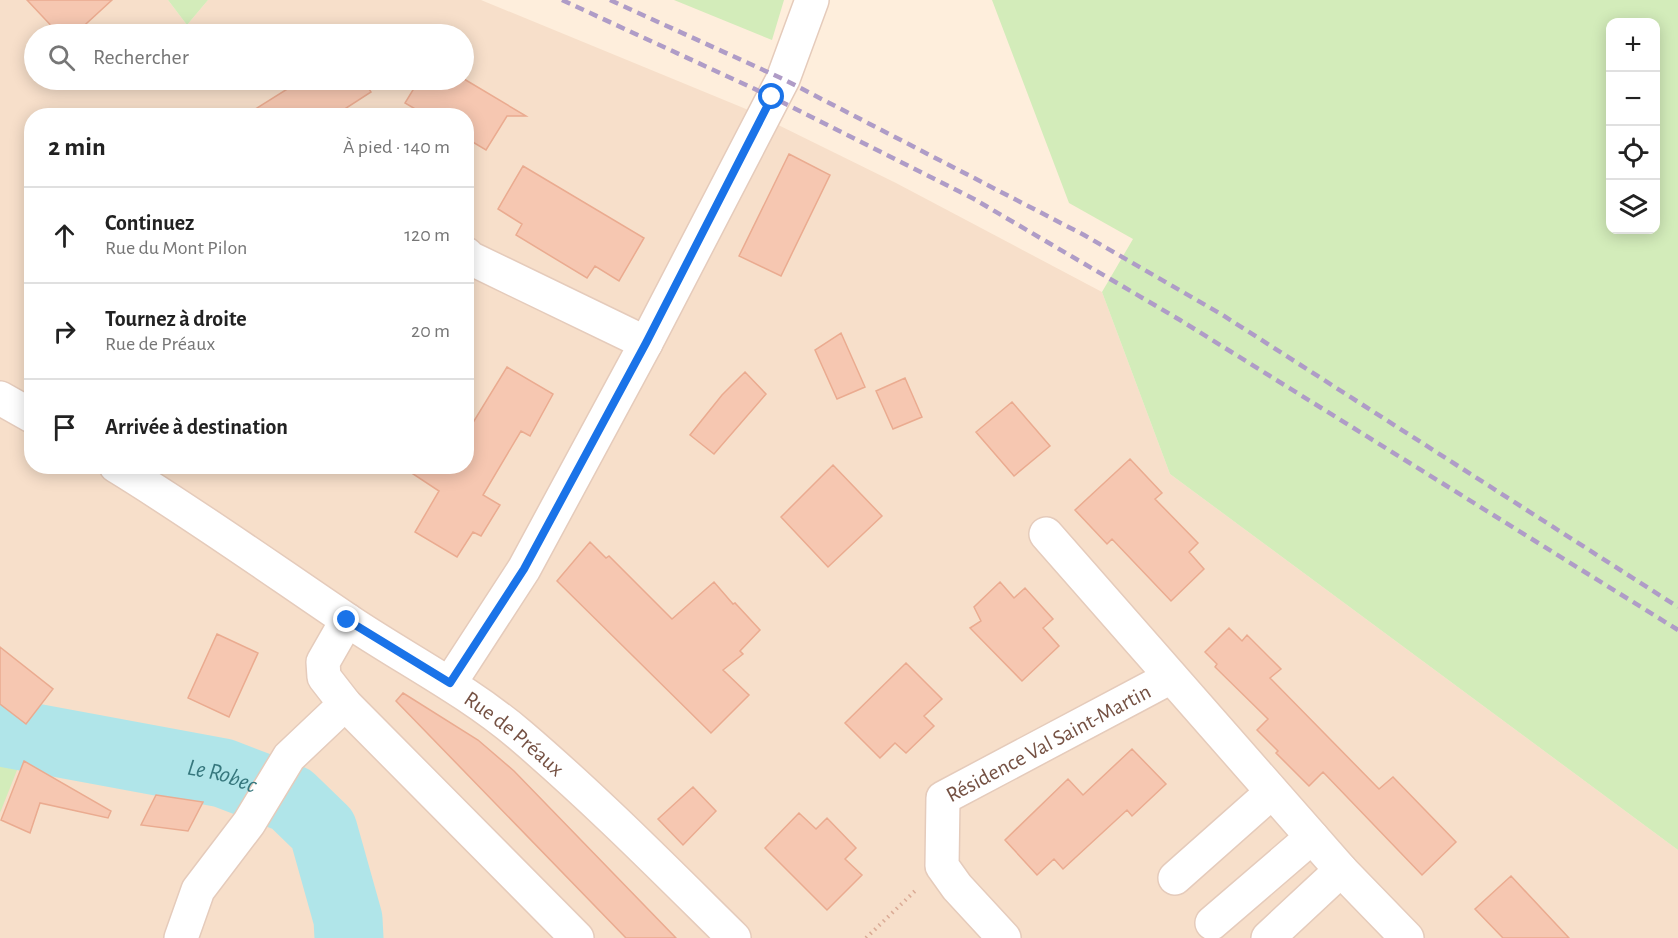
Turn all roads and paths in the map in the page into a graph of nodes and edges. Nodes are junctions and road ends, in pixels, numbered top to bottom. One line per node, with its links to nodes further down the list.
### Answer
1 (813, 0): 3 (street)
2 (474, 260): 3 (street)
3 (646, 343): 10 (street)
4 (0, 398): 5 (street)
5 (24, 412)
6 (129, 474): 8 (street, Rue de Préaux)
7 (1046, 534): 9 (street, Résidence Val Saint-Martin)
8 (347, 620): 10 (street, Rue de Préaux); 11 (street)
9 (1172, 677): 12 (street, Résidence Val Saint-Martin); 14 (street, Résidence Val Saint-Martin)
10 (450, 683): 20 (street, Rue de Préaux)
11 (345, 704): 18 (street); 19 (street)
12 (1272, 792): 13 (street, Résidence Val Saint-Martin); 16 (street)
13 (1312, 837): 15 (street, Résidence Val Saint-Martin); 17 (street)
14 (942, 866): 21 (path); 22 (street)
15 (1341, 870): 23 (street); 24 (street, Résidence Val Saint-Martin)
16 (1175, 878)
17 (1212, 923)
18 (181, 938)
19 (577, 938)
20 (734, 938)
21 (866, 938)
22 (1004, 938)
23 (1268, 938)
24 (1407, 938)

